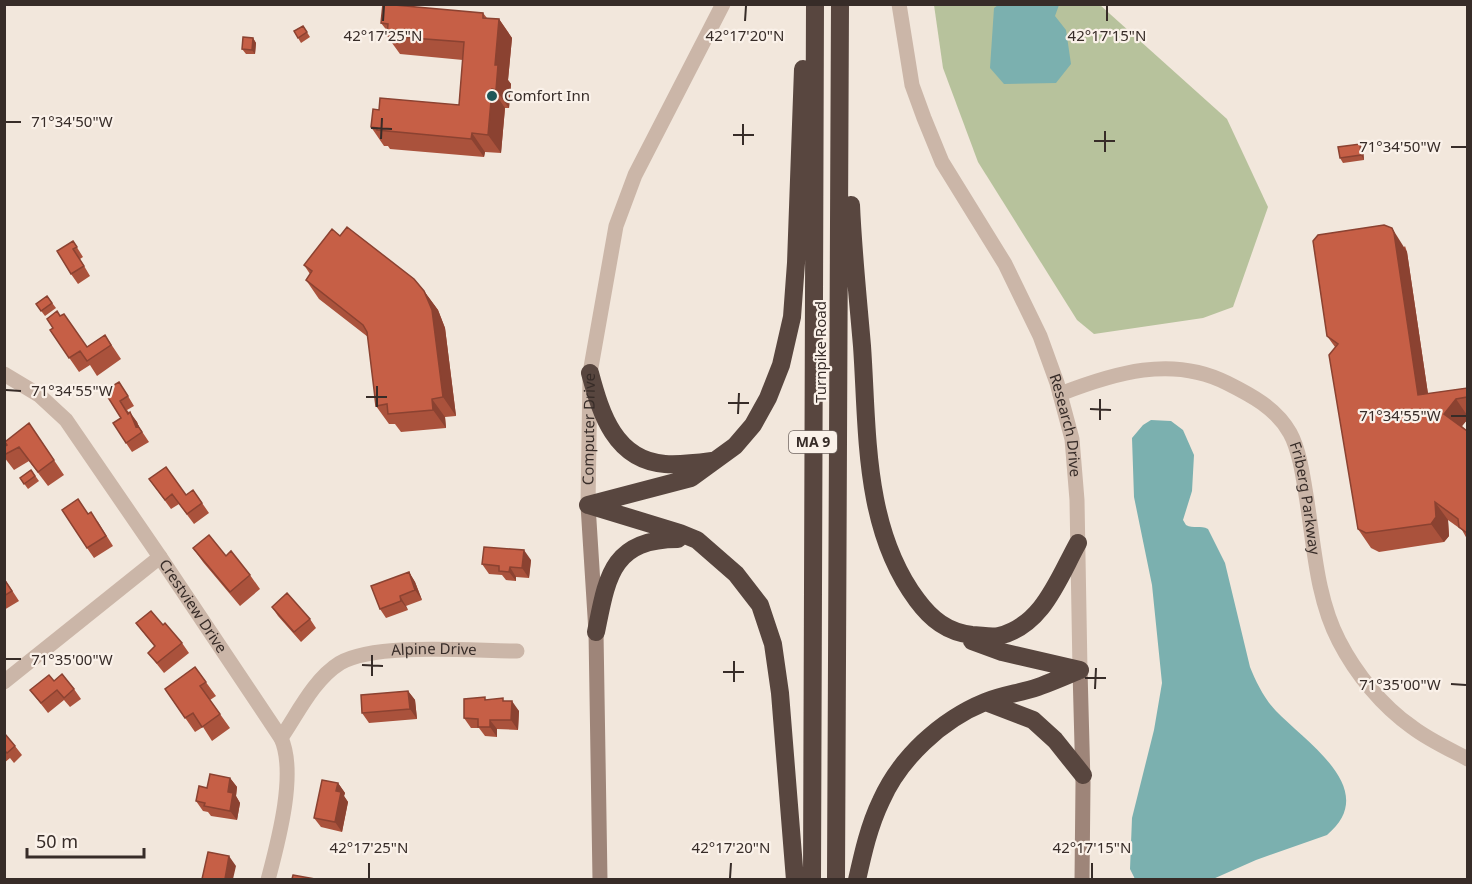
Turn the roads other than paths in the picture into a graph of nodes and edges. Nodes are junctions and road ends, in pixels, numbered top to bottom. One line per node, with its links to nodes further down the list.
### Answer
1 (723, 4): 7 (street, Computer Drive)
2 (805, 4): 10 (highway)
3 (815, 4): 27 (highway, Turnpike Road / MA 9)
4 (840, 4): 6 (highway, Turnpike Road / MA 9)
5 (899, 4): 9 (street, Research Drive)
6 (840, 23): 16 (highway); 28 (highway, Turnpike Road / MA 9)
7 (590, 373): 10 (highway); 11 (street, Computer Drive)
8 (4, 374): 14 (street, Crestview Drive)
9 (1060, 394): 13 (street, Research Drive); 22 (street, Friberg Parkway)
10 (714, 461): 11 (highway)
11 (588, 505): 12 (highway); 15 (street, Computer Drive)
12 (697, 540): 15 (highway); 26 (highway)
13 (1078, 543): 16 (highway); 18 (street, Research Drive)
14 (160, 557): 19 (street); 21 (street, Crestview Drive)
15 (596, 632): 25 (street, Computer Drive)
16 (956, 633): 18 (highway)
17 (517, 651): 21 (street, Alpine Drive)
18 (1080, 670): 20 (highway); 23 (street, Research Drive)
19 (5, 681)
20 (986, 702): 23 (highway); 29 (highway)
21 (280, 738): 24 (street, Crestview Drive)
22 (1467, 759)
23 (1083, 775): 30 (street, Research Drive)
24 (268, 879)
25 (600, 879)
26 (795, 879)
27 (812, 879)
28 (836, 879)
29 (857, 879)
30 (1082, 879)

